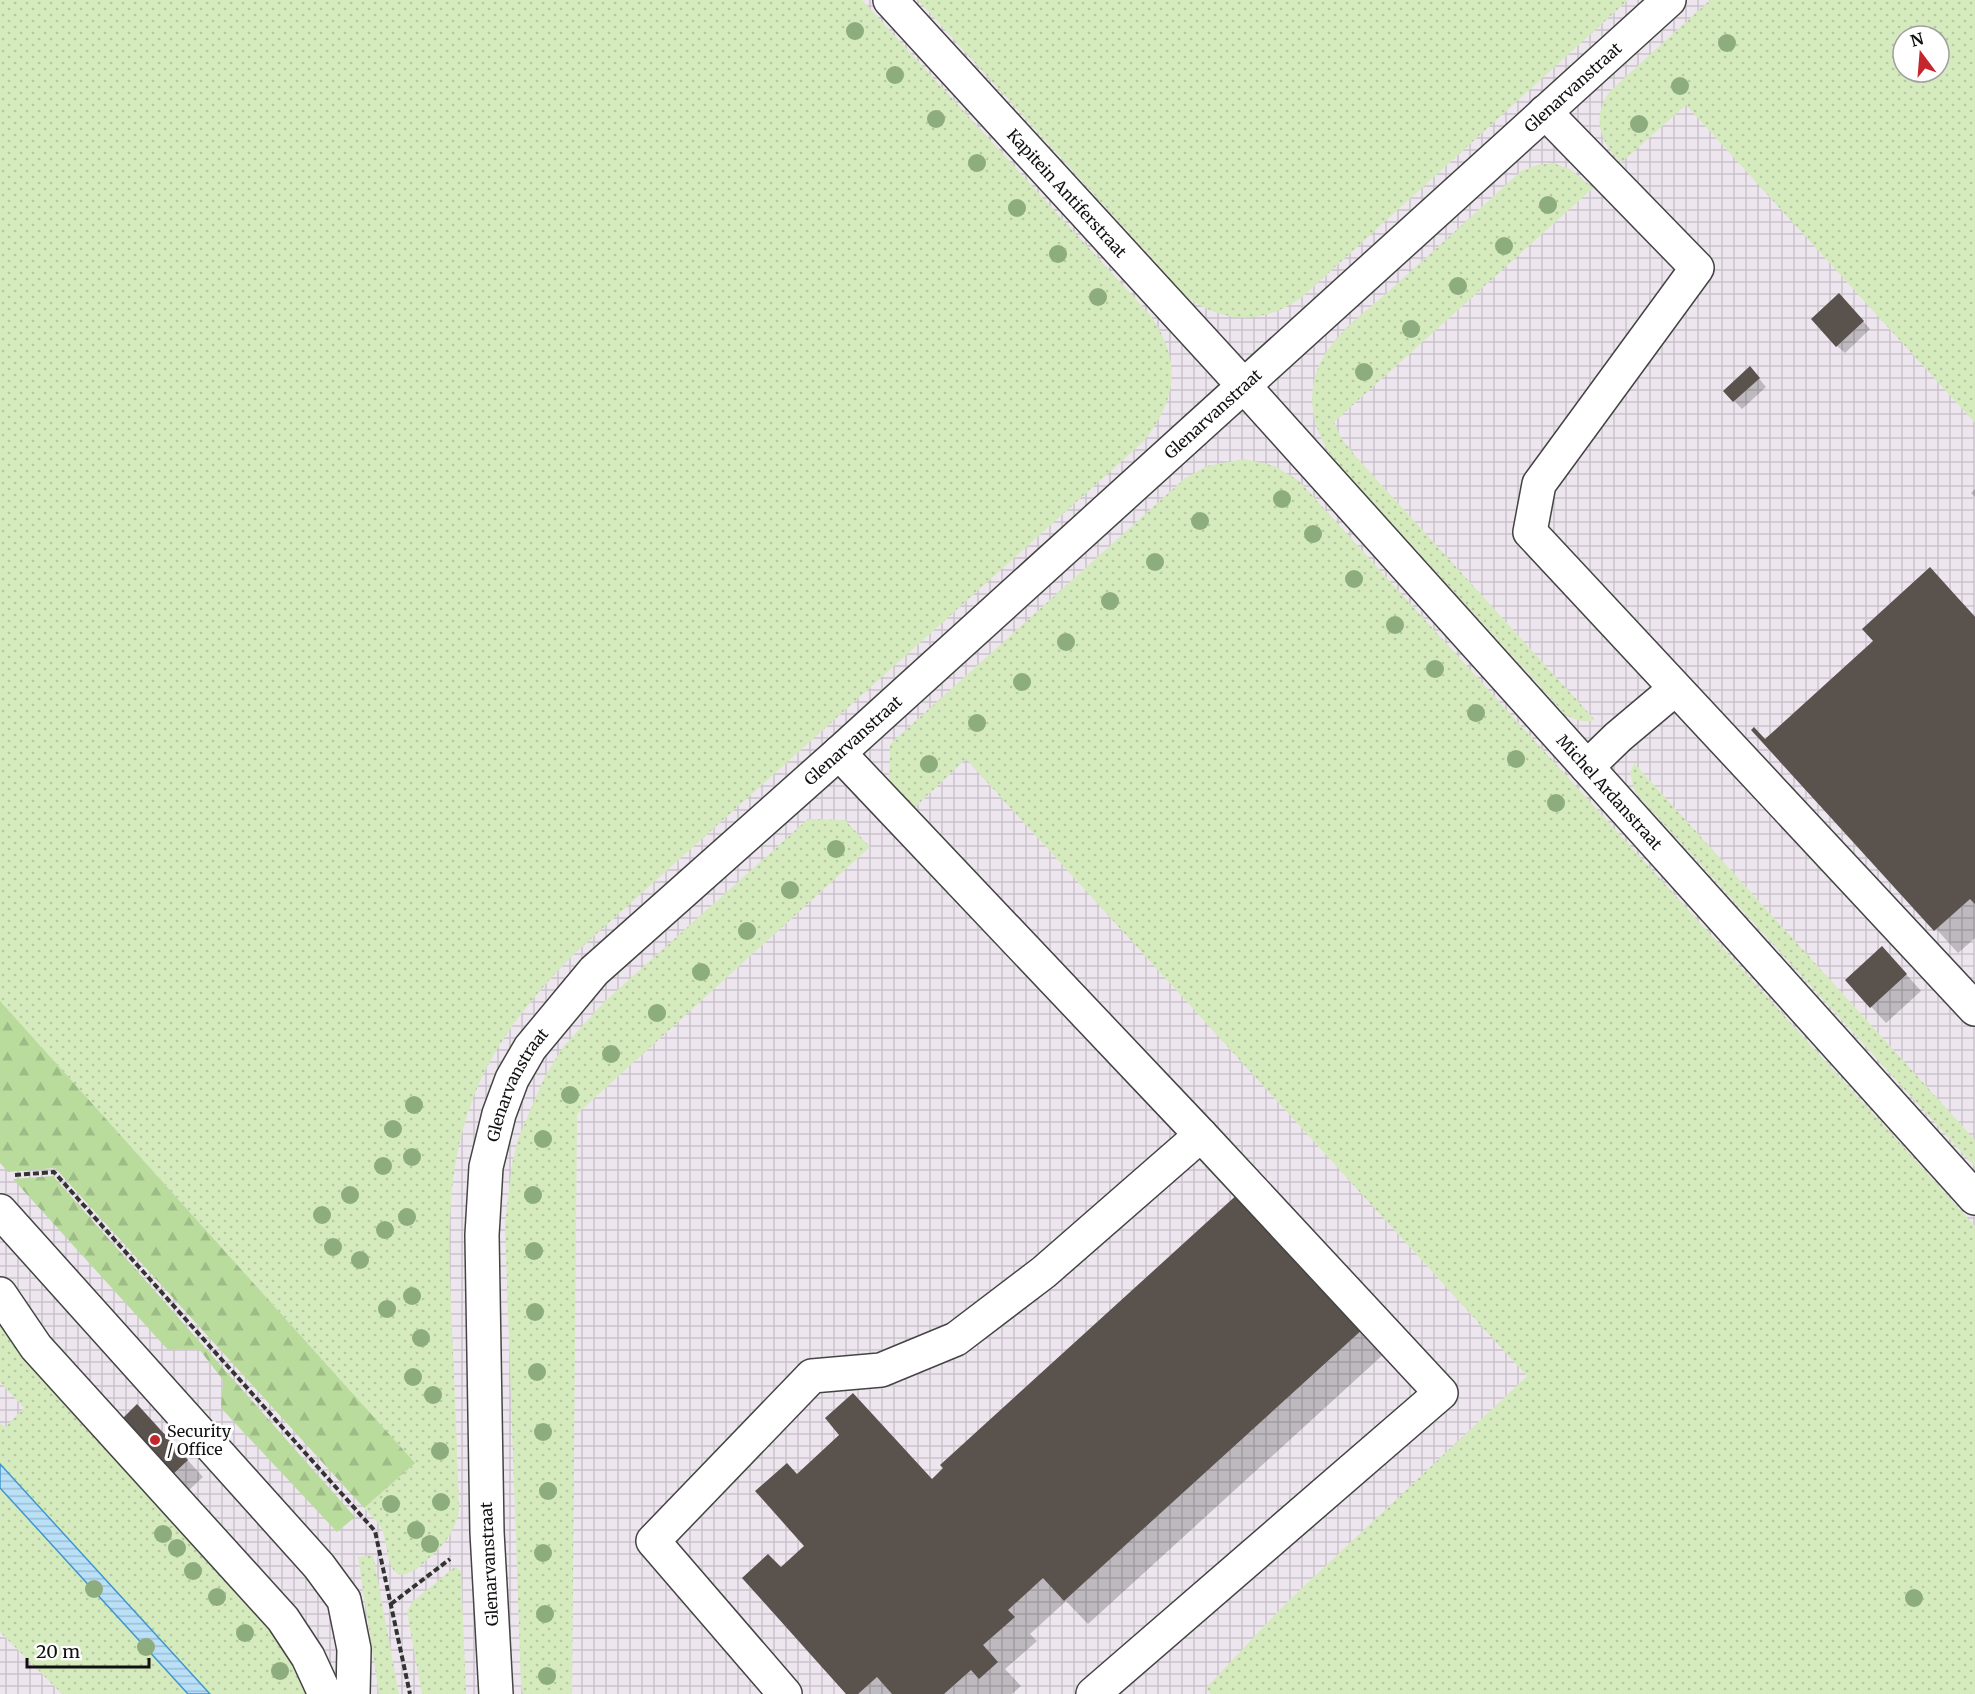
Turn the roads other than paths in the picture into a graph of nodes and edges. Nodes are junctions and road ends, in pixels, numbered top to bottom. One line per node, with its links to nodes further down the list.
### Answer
1 (890, 0): 4 (street, Kapitein Antiferstraat)
2 (1669, 0): 3 (street, Glenarvanstraat)
3 (1545, 112): 4 (street, Glenarvanstraat); 5 (street)
4 (1244, 386): 6 (street, Glenarvanstraat); 7 (street, Michel Ardanstraat)
5 (1675, 689): 7 (street); 8 (street)
6 (839, 753): 9 (street); 15 (street, Glenarvanstraat)
7 (1587, 767): 10 (street, Michel Ardanstraat)
8 (1975, 1010)
9 (1201, 1135): 16 (street); 17 (street)
10 (1975, 1198)
11 (0, 1211): 14 (street)
12 (0, 1294): 13 (street)
13 (325, 1694)
14 (353, 1694)
15 (496, 1694)
16 (785, 1694)
17 (1093, 1694)

